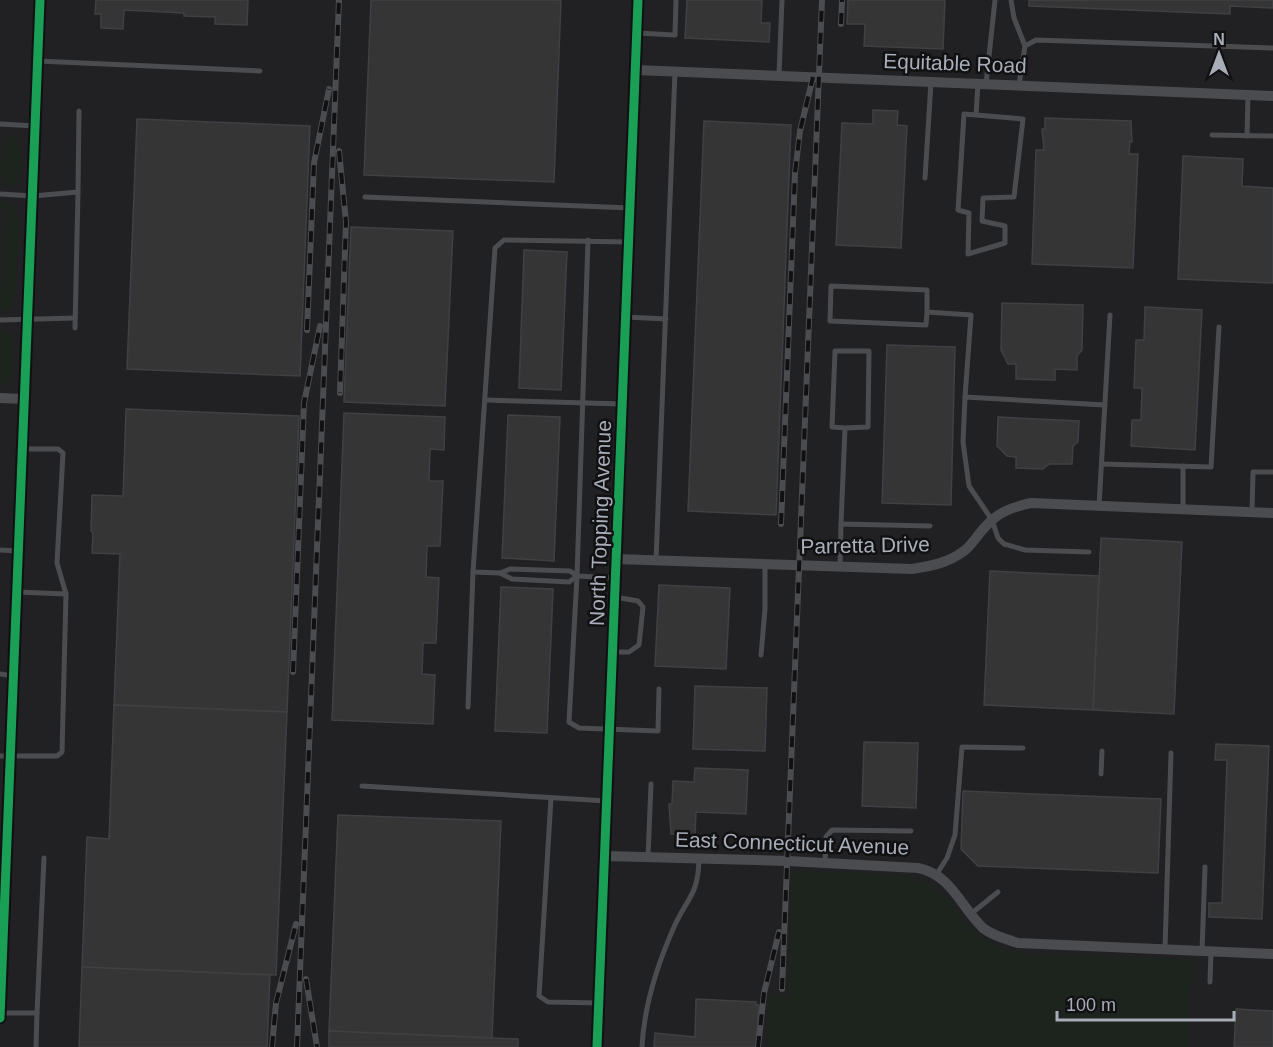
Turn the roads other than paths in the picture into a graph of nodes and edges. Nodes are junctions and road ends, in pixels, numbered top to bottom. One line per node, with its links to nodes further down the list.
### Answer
1 (40, 0): 10 (street)
2 (638, 0): 7 (street, North Topping Avenue)
3 (676, 0): 7 (lane)
4 (782, 0): 14 (lane)
5 (995, 0): 16 (lane)
6 (1011, 0): 8 (lane)
7 (637, 33): 12 (street, North Topping Avenue)
8 (1025, 46): 9 (lane); 17 (lane)
9 (1273, 48)
10 (38, 61): 11 (lane); 23 (street)
11 (260, 70)
12 (636, 70): 13 (street, Equitable Road); 32 (street, North Topping Avenue)
13 (675, 71): 14 (street, Equitable Road); 39 (lane)
14 (779, 75): 15 (street, Equitable Road)
15 (931, 81): 16 (street, Equitable Road); 27 (lane)
16 (982, 84): 17 (street, Equitable Road); 21 (lane)
17 (1019, 85): 18 (street, Equitable Road)
18 (1248, 95): 19 (street, Equitable Road); 25 (lane)
19 (1273, 96)
20 (79, 111): 28 (lane)
21 (976, 115): 21 (lane)
22 (0, 124): 23 (lane)
23 (35, 126): 30 (street)
24 (1212, 135): 25 (lane)
25 (1247, 136): 26 (lane)
26 (1273, 136)
27 (926, 178)
28 (78, 192): 30 (lane); 38 (lane)
29 (0, 194): 30 (lane)
30 (33, 196): 41 (street)
31 (365, 197): 32 (lane)
32 (630, 208): 34 (street, North Topping Avenue)
33 (588, 240): 34 (lane); 47 (lane); 48 (lane)
34 (629, 242): 37 (street, North Topping Avenue)
35 (927, 312): 35 (lane); 44 (lane)
36 (1110, 315): 50 (lane)
37 (626, 317): 39 (lane); 49 (street, North Topping Avenue)
38 (75, 318): 41 (lane); 43 (lane)
39 (666, 319): 67 (lane)
40 (0, 320): 41 (lane)
41 (27, 321): 46 (street)
42 (1219, 327): 54 (lane)
43 (75, 328)
44 (965, 397): 50 (lane); 60 (lane)
45 (0, 398): 46 (street)
46 (24, 399): 52 (street)
47 (485, 400): 48 (lane); 70 (lane)
48 (581, 402): 49 (lane); 72 (lane)
49 (622, 404): 66 (street, North Topping Avenue)
50 (1105, 405): 53 (lane)
51 (845, 428): 51 (lane); 61 (lane)
52 (22, 448): 64 (street); 75 (lane)
53 (1102, 464): 54 (lane); 56 (lane)
54 (1183, 466): 57 (lane)
55 (1273, 472): 58 (lane)
56 (1099, 506): 57 (street, Parretta Drive); 60 (street, Parretta Drive)
57 (1182, 509): 58 (street, Parretta Drive)
58 (1252, 512): 59 (street, Parretta Drive)
59 (1273, 513)
60 (993, 520): 65 (lane); 69 (street, Parretta Drive)
61 (841, 524): 62 (lane); 69 (lane)
62 (930, 526)
63 (0, 550): 64 (lane)
64 (18, 551): 74 (street)
65 (1089, 552)
66 (616, 560): 67 (street, Parretta Drive); 73 (street, North Topping Avenue)
67 (656, 561): 68 (street, Parretta Drive)
68 (765, 565): 69 (street, Parretta Drive); 78 (lane)
69 (840, 567)
70 (473, 572): 71 (lane); 82 (lane)
71 (500, 573): 72 (lane); 72 (lane)
72 (577, 576): 73 (lane); 83 (lane)
73 (616, 578): 76 (street, North Topping Avenue)
74 (17, 592): 75 (lane); 80 (street)
75 (66, 594): 87 (lane)
76 (615, 597): 77 (street, North Topping Avenue); 77 (lane)
77 (613, 652): 83 (street, North Topping Avenue)
78 (761, 655)
79 (0, 674): 80 (lane)
80 (14, 676): 87 (street)
81 (659, 689): 83 (lane)
82 (468, 707)
83 (610, 729): 92 (street, North Topping Avenue)
84 (1023, 748): 100 (lane)
85 (1102, 751): 88 (lane)
86 (1171, 753): 104 (lane)
87 (5, 756): 102 (street)
88 (1101, 774)
89 (651, 784): 95 (lane)
90 (362, 786): 91 (lane)
91 (551, 798): 92 (lane); 109 (lane)
92 (607, 801): 94 (street, North Topping Avenue)
93 (910, 831): 98 (lane)
94 (605, 856): 95 (street, East Connecticut Avenue); 109 (street, North Topping Avenue)
95 (648, 857): 97 (street, East Connecticut Avenue)
96 (44, 858): 110 (lane)
97 (699, 858): 98 (street, East Connecticut Avenue); 114 (lane)
98 (825, 862): 100 (street, East Connecticut Avenue)
99 (1205, 867): 105 (lane)
100 (936, 875): 103 (street, East Connecticut Avenue)
101 (998, 892): 103 (lane)
102 (2, 896): 108 (street)
103 (972, 913): 104 (street, East Connecticut Avenue)
104 (1165, 949): 105 (street, East Connecticut Avenue)
105 (1207, 951): 106 (street, East Connecticut Avenue); 107 (lane)
106 (1273, 954)
107 (1210, 982)
108 (1, 990): 111 (street)
109 (599, 1003): 113 (street, North Topping Avenue)
110 (37, 1013): 111 (lane); 112 (lane)
111 (0, 1015)
112 (36, 1047)
113 (597, 1047)
114 (642, 1047)

